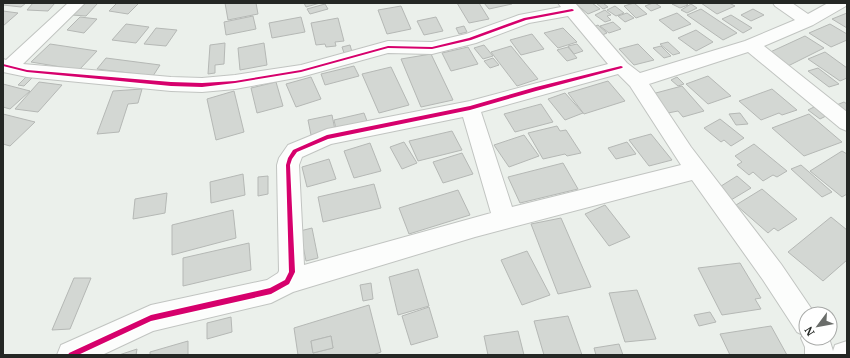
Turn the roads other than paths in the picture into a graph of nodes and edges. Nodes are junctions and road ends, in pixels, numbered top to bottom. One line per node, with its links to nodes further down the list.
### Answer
1 (77, 3): 7 (street)
2 (781, 3): 5 (street)
3 (840, 3): 5 (street)
4 (569, 7): 7 (street); 8 (street)
5 (807, 21): 6 (street)
6 (751, 45): 8 (street); 10 (street)
7 (6, 66)
8 (629, 74): 9 (street); 11 (street)
9 (470, 108): 12 (street); 13 (street)
10 (847, 123)
11 (697, 170): 12 (street); 14 (street)
12 (504, 219): 13 (street)
13 (287, 282): 15 (street)
14 (798, 311)
15 (71, 355)

